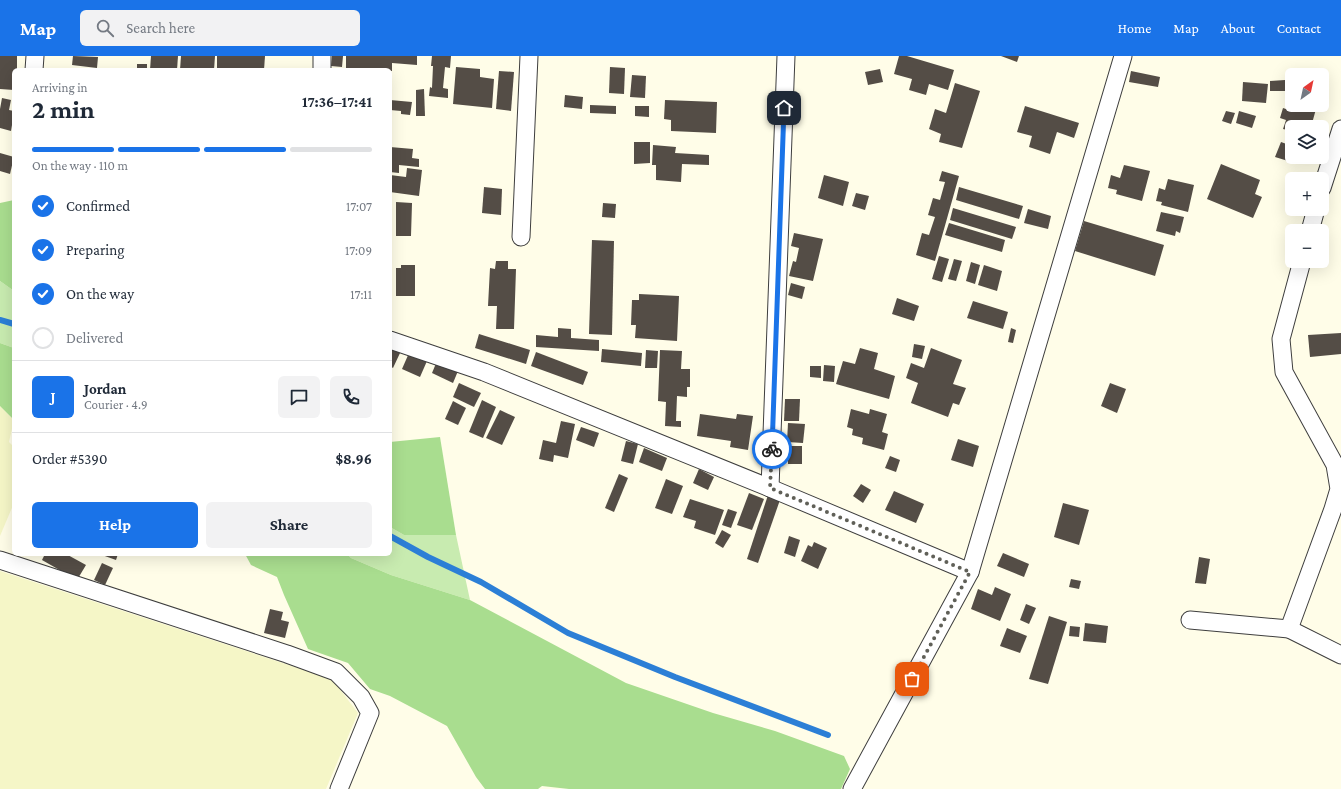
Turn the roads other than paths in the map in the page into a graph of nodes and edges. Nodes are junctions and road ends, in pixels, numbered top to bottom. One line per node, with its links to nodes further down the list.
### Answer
1 (35, 56): 6 (street)
2 (322, 56): 7 (street)
3 (529, 56): 10 (street)
4 (786, 56): 13 (street)
5 (1123, 56): 16 (street)
6 (34, 68)
7 (322, 68)
8 (1341, 129): 9 (street)
9 (1327, 172)
10 (521, 237)
11 (1300, 268): 14 (street)
12 (392, 341): 13 (street)
13 (770, 488): 16 (street)
14 (1340, 489): 18 (street)
15 (0, 560): 20 (street)
16 (970, 572): 21 (street)
17 (1190, 620): 18 (street)
18 (1289, 629): 19 (street)
19 (1341, 655)
20 (339, 789)
21 (852, 789)

